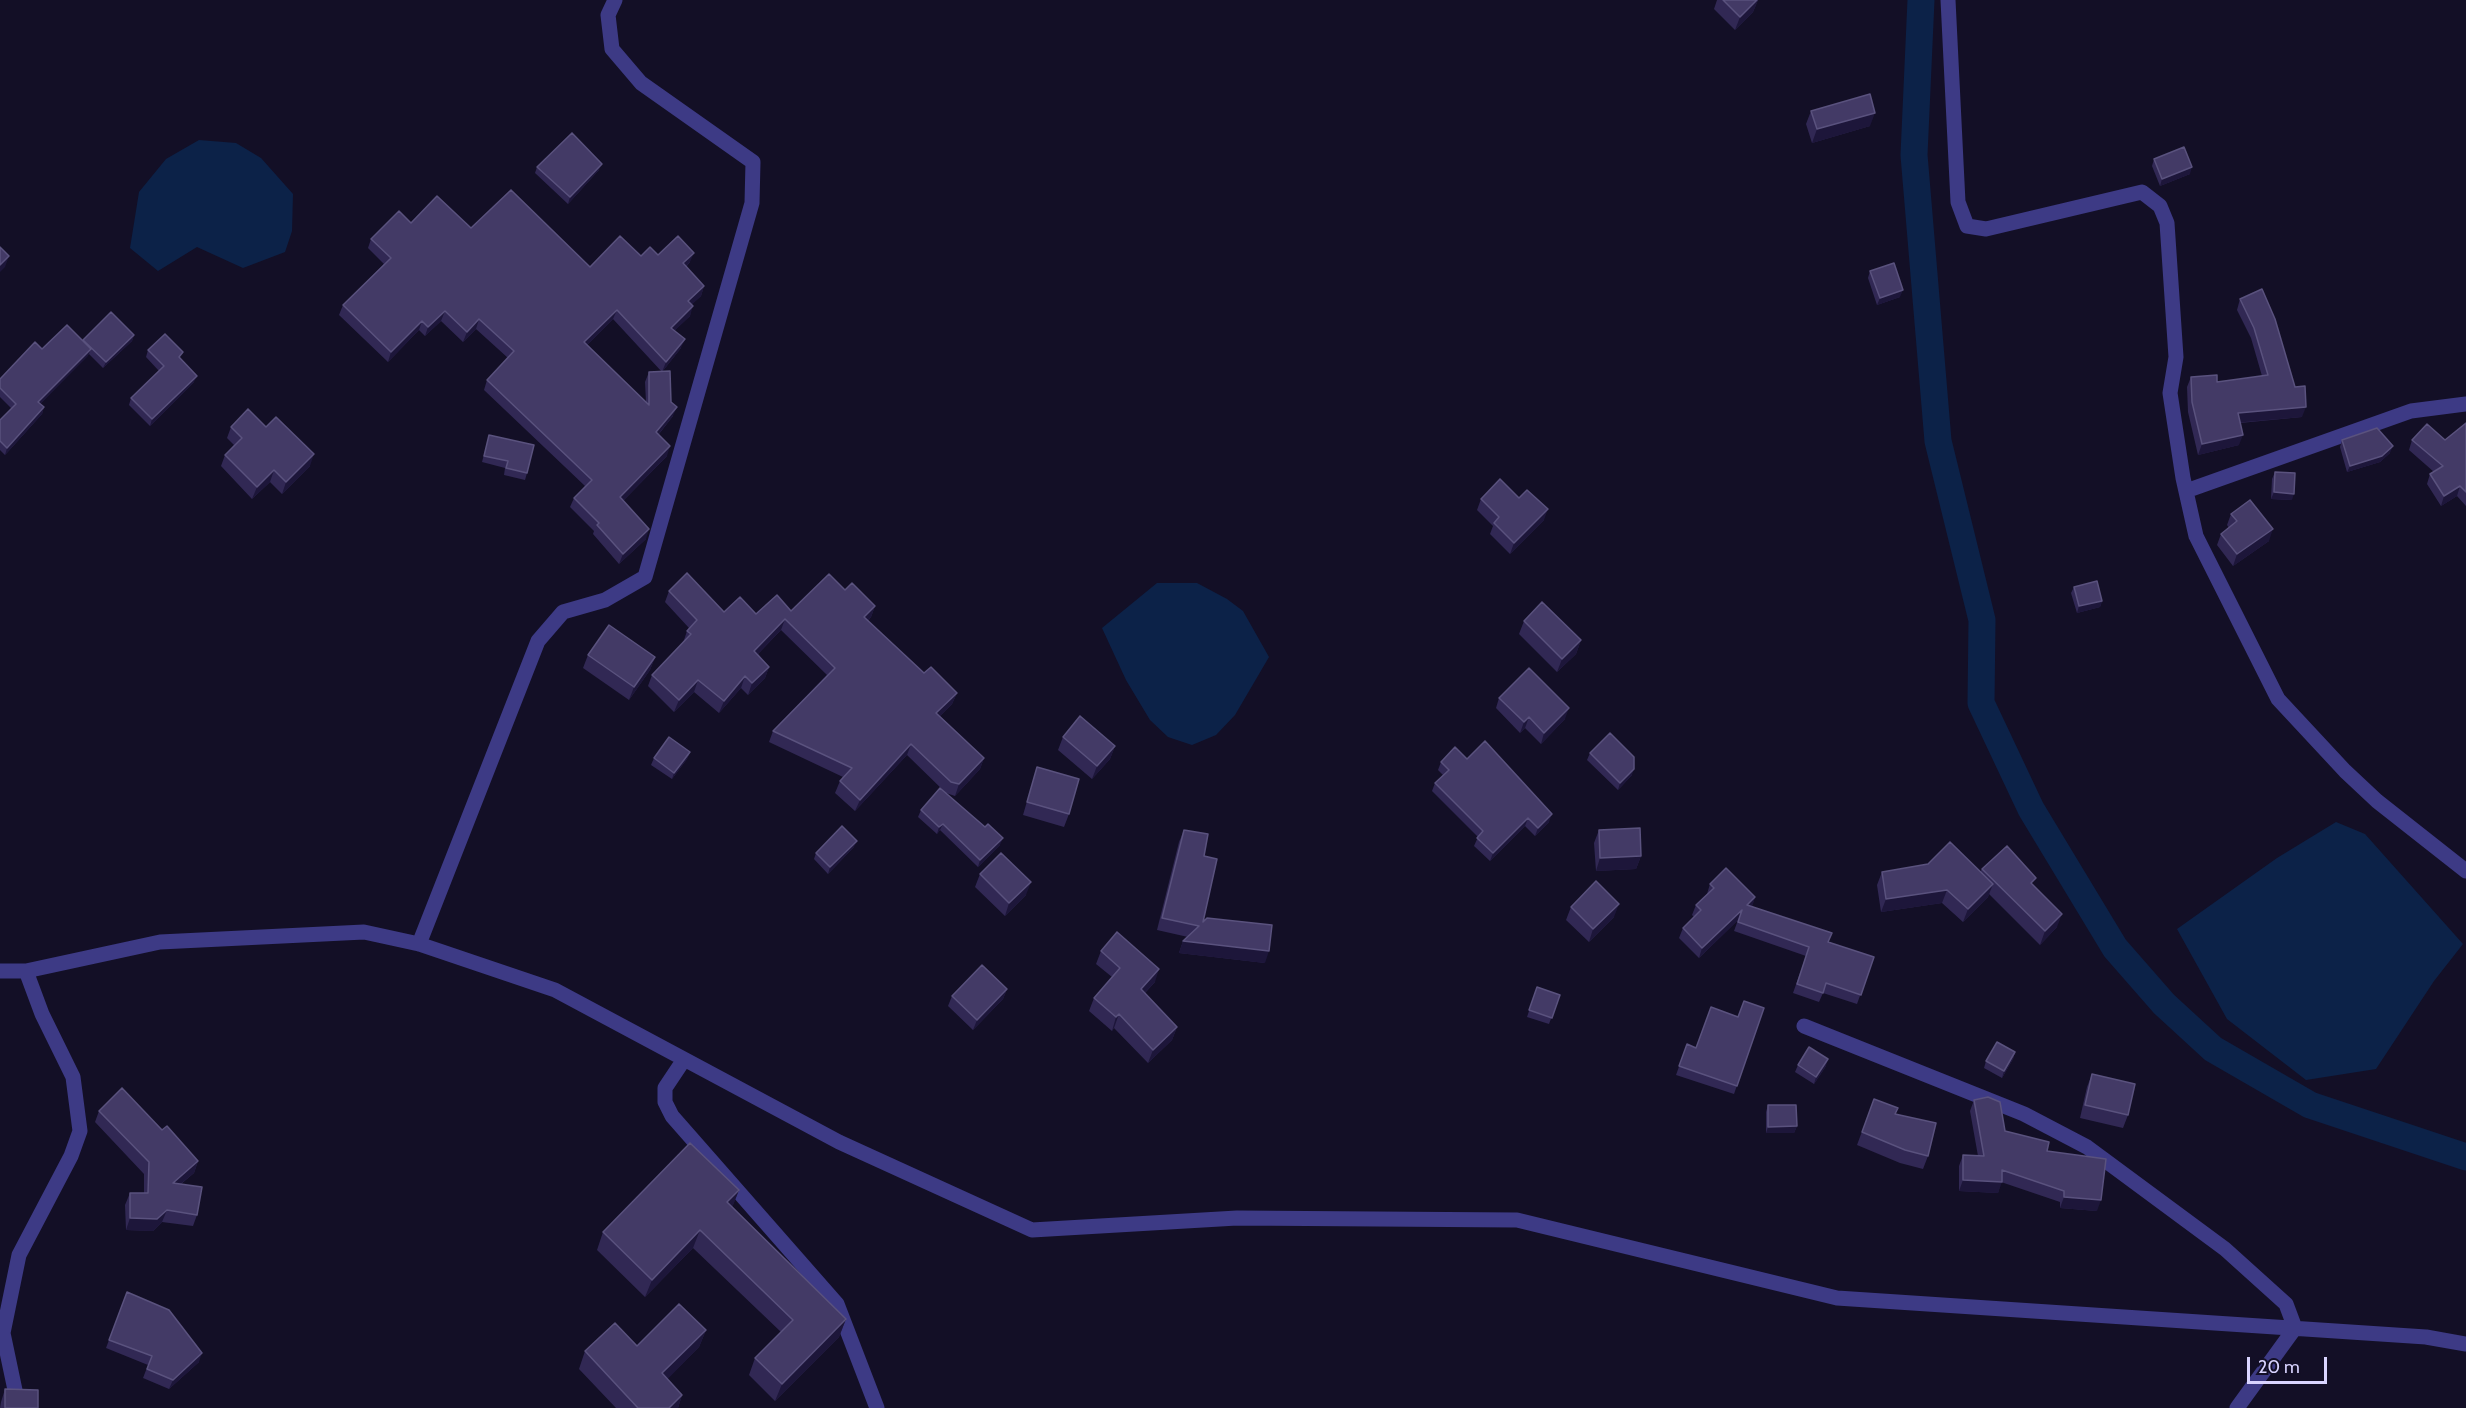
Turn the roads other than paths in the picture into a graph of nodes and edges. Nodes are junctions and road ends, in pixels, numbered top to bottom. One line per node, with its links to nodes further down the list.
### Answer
1 (615, 0): 6 (street)
2 (1948, 0): 4 (street)
3 (2466, 404): 4 (street)
4 (2186, 491): 5 (street)
5 (2466, 871)
6 (418, 944): 7 (street); 10 (street)
7 (26, 970): 8 (street); 13 (street)
8 (0, 971)
9 (1804, 1026): 11 (street)
10 (683, 1061): 11 (street); 14 (street)
11 (2295, 1328): 12 (street); 15 (street)
12 (2466, 1344)
13 (15, 1390)
14 (877, 1408)
15 (2237, 1408)

